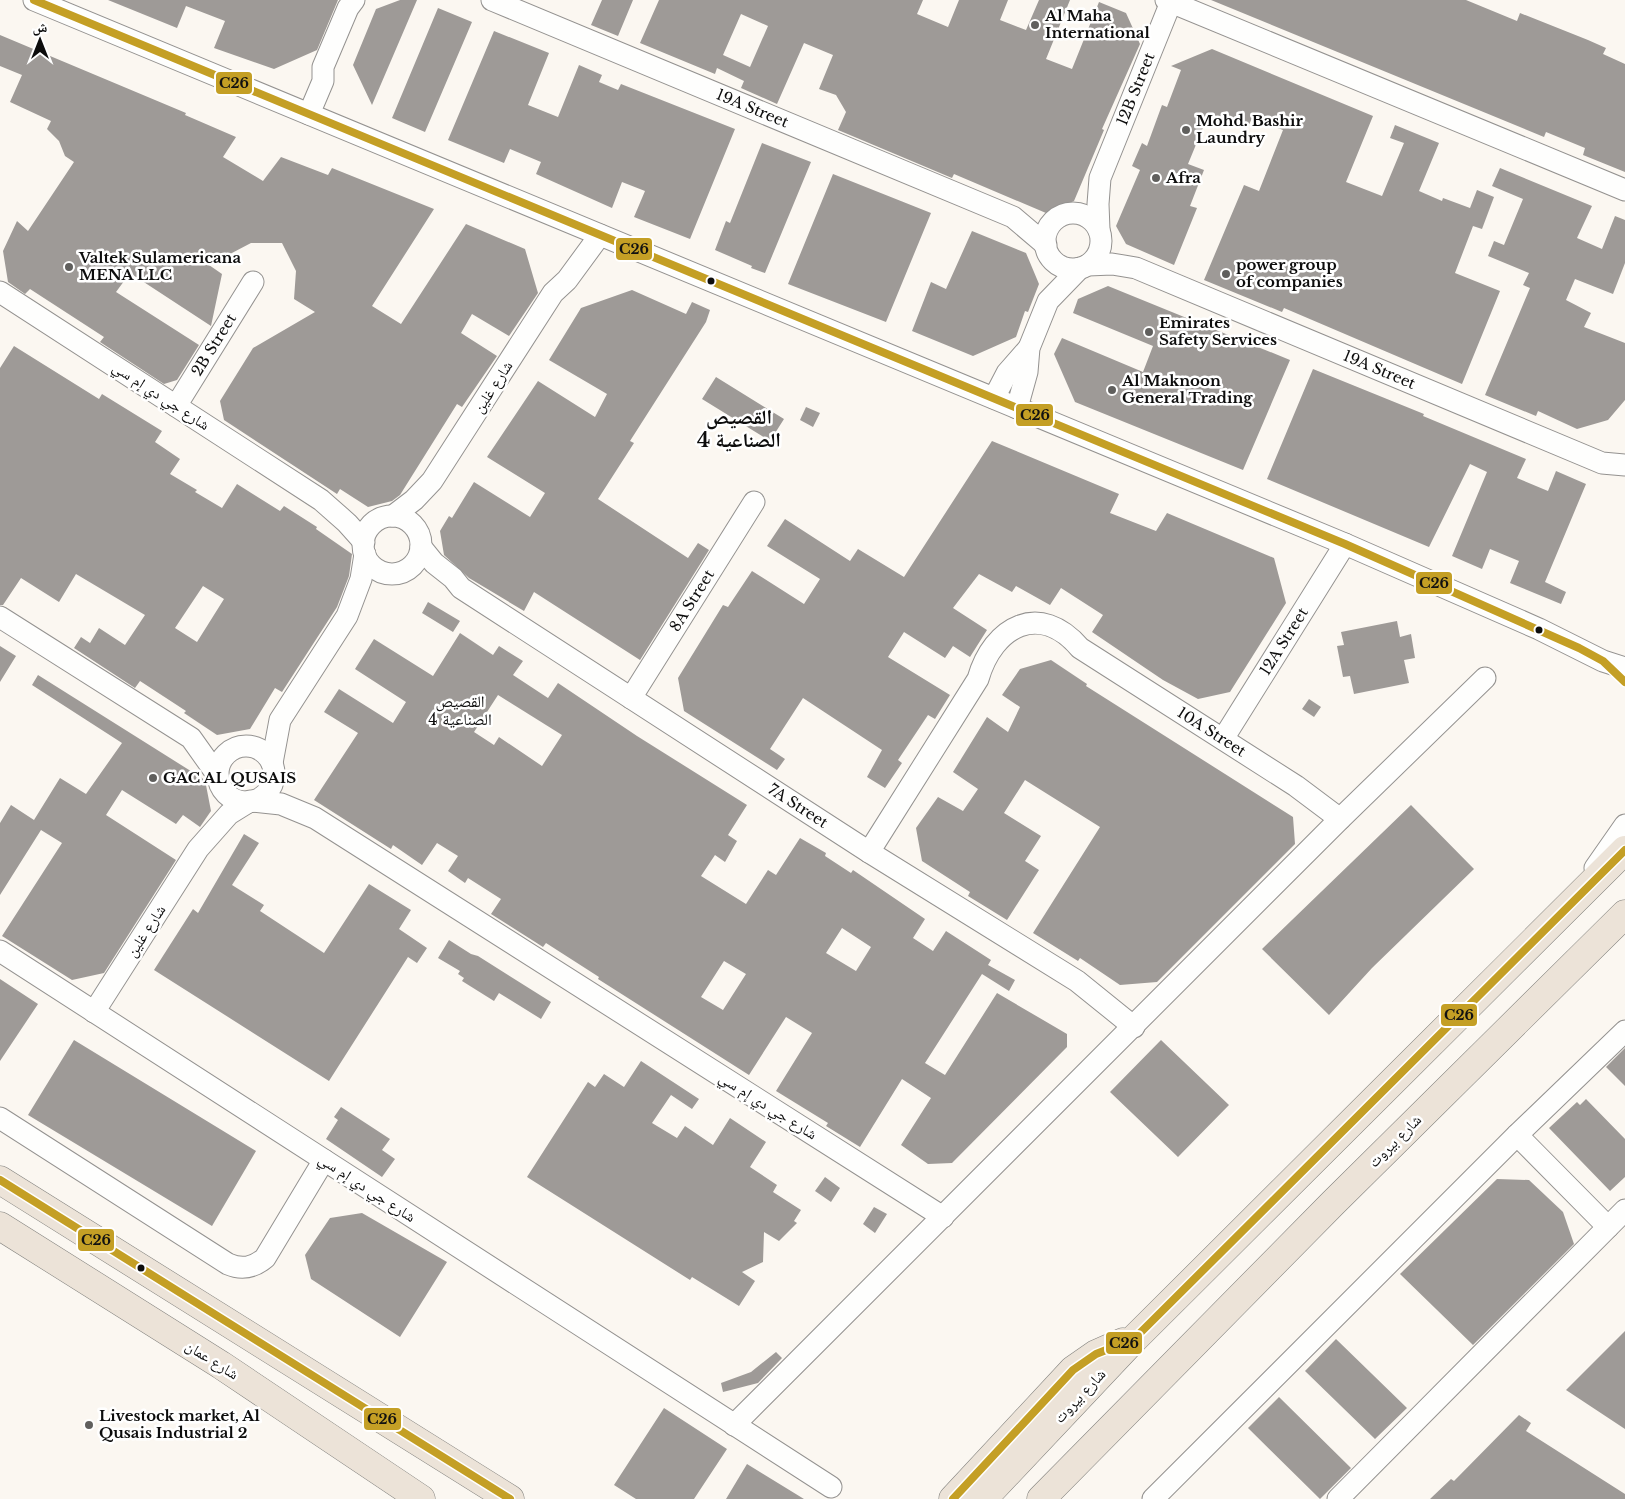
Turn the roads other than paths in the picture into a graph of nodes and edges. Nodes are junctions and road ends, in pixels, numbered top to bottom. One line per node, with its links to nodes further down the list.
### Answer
1 (34, 0): 5 (street)
2 (492, 0): 8 (street, 19A Street)
3 (1169, 1): 6 (street, 12B Street); 7 (street)
4 (350, 3): 5 (street)
5 (302, 111): 10 (street)
6 (1100, 178): 9 (street); 11 (street)
7 (1625, 190)
8 (1013, 217): 9 (street); 12 (street)
9 (1061, 217): 11 (street); 12 (street)
10 (592, 232): 19 (street); 23 (street, شارع غلين)
11 (1100, 232): 13 (street); 14 (street)
12 (1046, 248): 13 (street); 17 (street)
13 (1084, 267): 14 (street); 17 (street)
14 (1136, 268): 22 (street, 19A Street)
15 (253, 282): 20 (street, 2B Street)
16 (0, 292): 20 (street, شارع جي دي إم سي)
17 (1048, 301): 18 (street)
18 (1029, 348): 19 (street); 21 (street)
19 (994, 398): 21 (street)
20 (176, 406): 24 (street, شارع جي دي إم سي)
21 (1017, 408): 28 (street)
22 (1625, 465)
23 (432, 481): 26 (street, شارع غلين); 27 (street, شارع غلين)
24 (322, 500): 26 (street, شارع جي دي إم سي); 29 (street, شارع جي دي إم سي)
25 (754, 502): 38 (street, 8A Street)
26 (387, 517): 27 (street); 29 (street, شارع غلين)
27 (420, 540): 30 (street, شارع غلين); 31 (street)
28 (1345, 544): 34 (street); 41 (street, 12A Street)
29 (364, 548): 30 (street); 32 (street, شارع غلين)
30 (399, 572): 31 (street); 32 (street, شارع غلين)
31 (461, 588): 38 (street, 7A Street)
32 (347, 616): 39 (street, شارع غلين)
33 (0, 617): 40 (street)
34 (1603, 661): 35 (street); 37 (street)
35 (1625, 668)
36 (1485, 678): 47 (street)
37 (1625, 682)
38 (631, 698): 51 (street, 7A Street)
39 (280, 720): 42 (street, شارع غلين); 43 (street, شارع غلين)
40 (191, 738): 42 (street); 44 (street)
41 (1223, 739): 47 (street, 10A Street); 51 (street, 10A Street)
42 (240, 746): 43 (street); 44 (street, شارع غلين)
43 (273, 769): 45 (street, شارع غلين); 46 (street, شارع جي دي إم سي)
44 (219, 779): 45 (street); 49 (street, شارع غلين)
45 (252, 801): 46 (street, شارع جي دي إم سي); 49 (street, شارع غلين)
46 (315, 818): 63 (street, شارع جي دي إم سي)
47 (1340, 819): 56 (street)
48 (1625, 825): 52 (street)
49 (198, 849): 55 (street, شارع غلين)
50 (1625, 850): 52 (main road, شارع بيروت)
51 (869, 852): 56 (street, 7A Street)
52 (1564, 911): 66 (main road, شارع بيروت)
53 (1625, 914): 73 (main road, شارع بيروت)
54 (0, 951): 55 (street, شارع جي دي إم سي)
55 (94, 1012): 60 (street, شارع جي دي إم سي)
56 (1134, 1027): 63 (street)
57 (1625, 1031): 59 (street)
58 (0, 1118): 60 (street)
59 (1517, 1135): 65 (street); 74 (street)
60 (324, 1160): 67 (street, شارع جي دي إم سي)
61 (0, 1180): 70 (main road)
62 (1625, 1210): 65 (street)
63 (943, 1217): 67 (street)
64 (0, 1226): 69 (main road, شارع عمان)
65 (1608, 1227): 75 (street)
66 (1134, 1339): 71 (main road); 72 (main road, شارع بيروت)
67 (734, 1424): 68 (street, شارع جي دي إم سي)
68 (832, 1487)
69 (421, 1499)
70 (510, 1499)
71 (953, 1499)
72 (983, 1499)
73 (1041, 1499)
74 (1153, 1499)
75 (1338, 1499)

